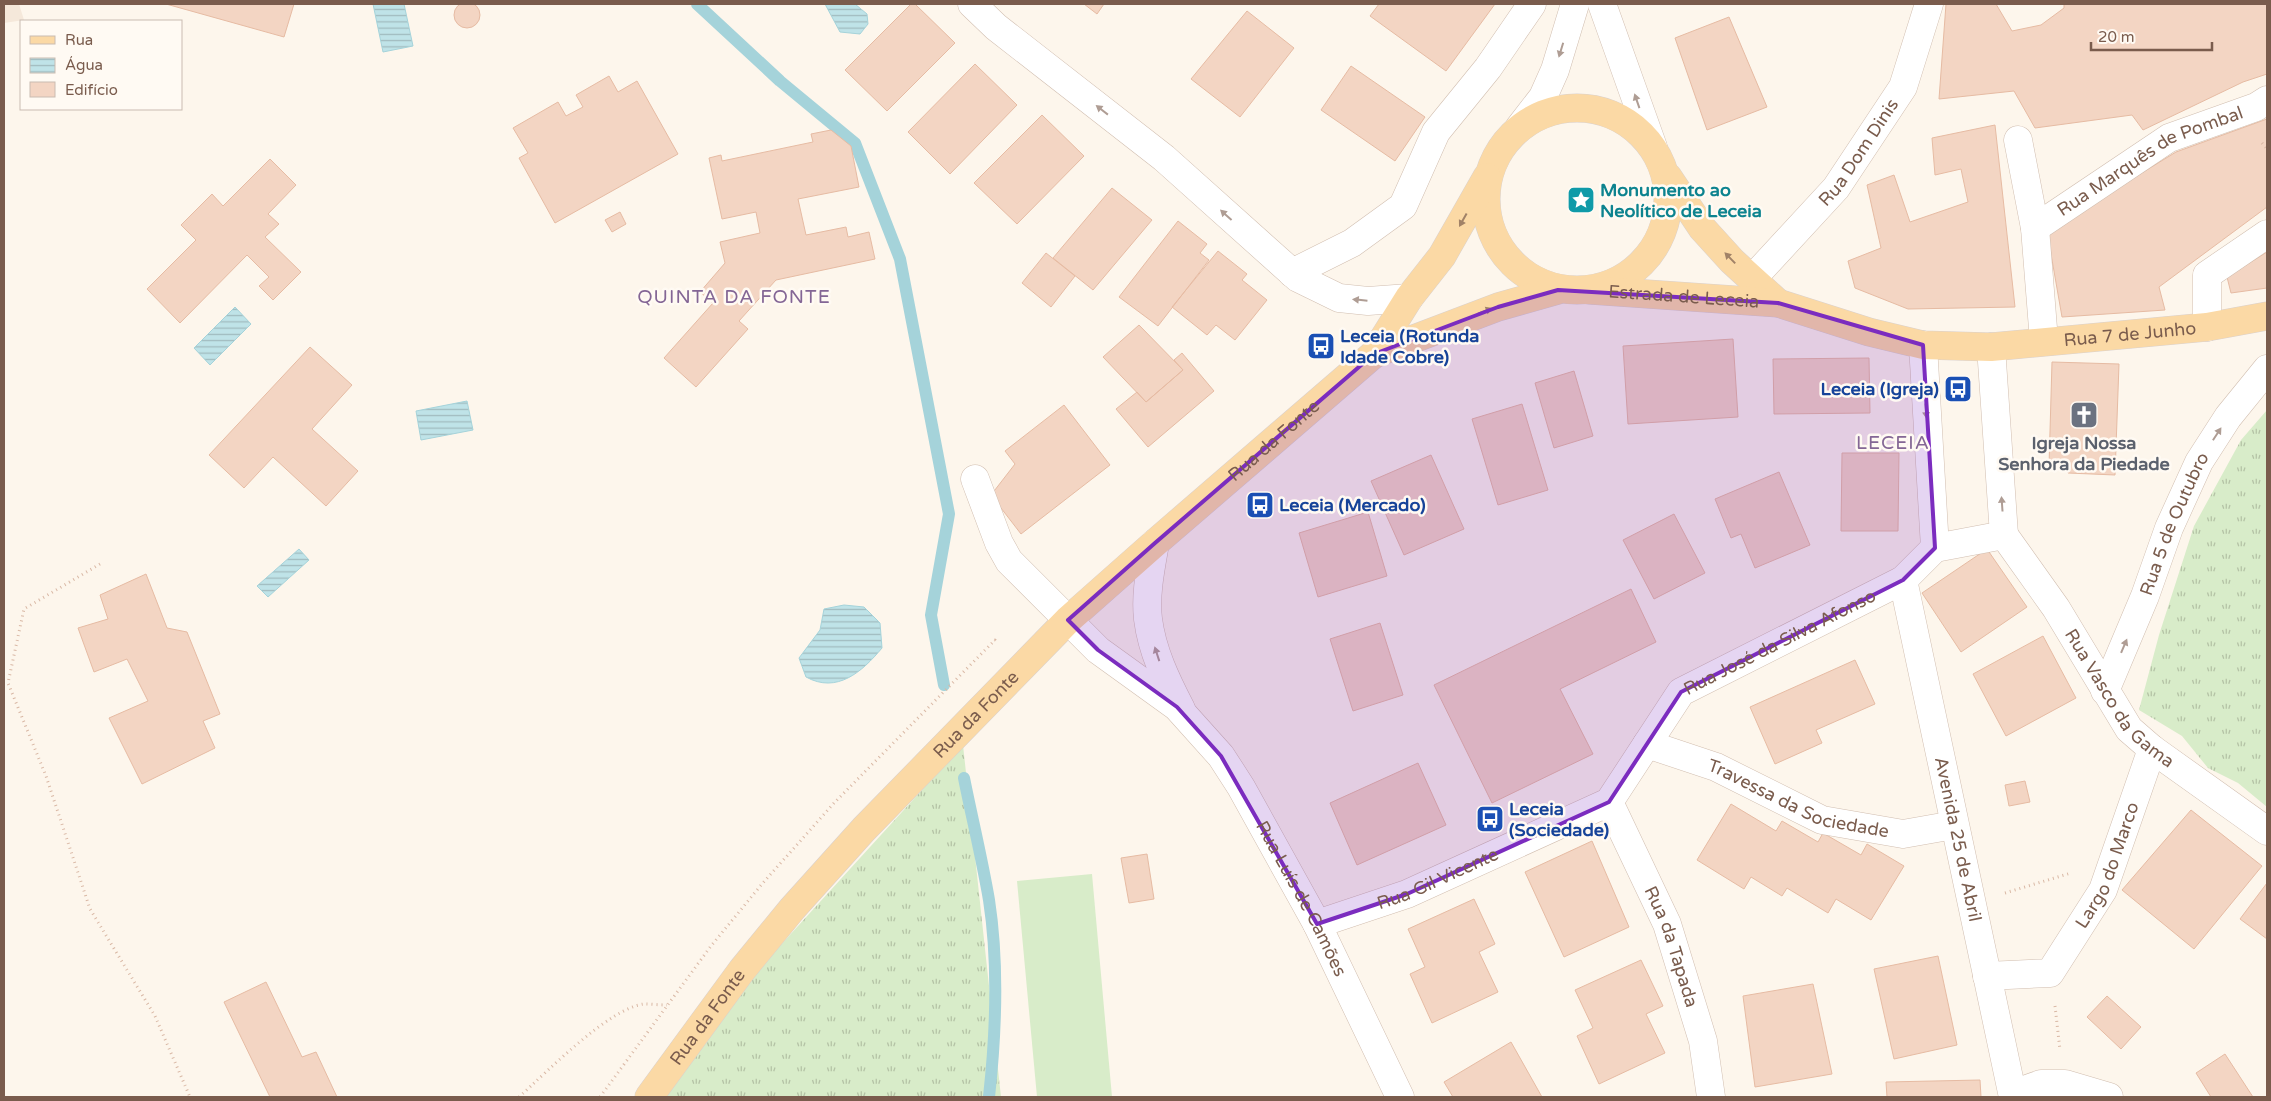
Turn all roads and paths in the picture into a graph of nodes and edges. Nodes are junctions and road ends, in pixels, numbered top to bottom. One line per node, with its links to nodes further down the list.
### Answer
1 (972, 4): 14 (street, one-way to 1)
2 (1532, 4): 14 (street)
3 (1575, 4): 7 (street, one-way to 7)
4 (1602, 4): 9 (street, one-way to 4)
5 (1929, 4): 15 (street, Rua Dom Dinis)
6 (2267, 100): 12 (street, Rua Marquês de Pombal)
7 (1519, 128): 9 (main road); 11 (main road)
8 (2018, 140): 12 (street)
9 (1653, 147): 10 (main road)
10 (1666, 175): 15 (main road, Estrada de Leceia, one-way to 10); 17 (main road)
11 (1487, 177): 16 (main road); 18 (main road, one-way to 18)
12 (2035, 228): 22 (street)
13 (2267, 234): 21 (street)
14 (1292, 273): 18 (street, one-way to 14)
15 (1752, 279): 19 (main road, Estrada de Leceia)
16 (1558, 290): 17 (main road); 25 (main road, one-way to 16)
17 (1589, 290): 19 (main road, Estrada de Leceia)
18 (1409, 298): 25 (main road)
19 (1778, 303): 23 (main road, Estrada de Leceia)
20 (2267, 316): 21 (main road, Rua 7 de Junho)
21 (2207, 327): 22 (main road, Rua 7 de Junho)
22 (2044, 342): 24 (main road, Rua 7 de Junho)
23 (1923, 345): 24 (main road, Rua 7 de Junho); 30 (street, one-way to 30)
24 (1991, 347): 28 (street, one-way to 24)
25 (1374, 354): 29 (main road, Rua da Fonte)
26 (2267, 369): 34 (street, Rua 5 de Outubro, one-way to 26)
27 (975, 480): 33 (street, Rua Luís de Camões)
28 (2004, 535): 30 (street); 34 (street, Rua Vasco da Gama)
29 (1154, 543): 33 (main road, Rua da Fonte); 35 (street, Rua Luís de Camões, one-way to 29)
30 (1935, 548): 32 (street, Rua José da Silva Afonso)
31 (100, 564): 49 (path)
32 (1902, 580): 36 (street, Rua José da Silva Afonso); 39 (street, Avenida 25 de Abril)
33 (1068, 620): 35 (street, Rua Luís de Camões); 51 (main road, Rua da Fonte)
34 (2105, 691): 37 (street, Rua Vasco da Gama)
35 (1184, 714): 43 (street, Rua Luís de Camões)
36 (1647, 744): 38 (street, Rua José da Silva Afonso); 39 (street, Travessa da Sociedade)
37 (2152, 749): 40 (street, Rua Vasco da Gama); 44 (street, Largo do Marco)
38 (1610, 802): 43 (street, Rua Gil Vicente); 53 (street, Rua da Tapada)
39 (1954, 825): 42 (street, Avenida 25 de Abril)
40 (2267, 831)
41 (2073, 872): 42 (path)
42 (1970, 903): 45 (street, Avenida 25 de Abril)
43 (1317, 924): 52 (street, Rua Luís de Camões)
44 (2050, 973): 45 (street); 47 (path)
45 (1987, 976): 48 (street, Avenida 25 de Abril)
46 (668, 1005): 50 (path)
47 (2065, 1084): 48 (street); 54 (street)
48 (2013, 1096)
49 (190, 1097)
50 (519, 1097)
51 (649, 1097)
52 (1400, 1097)
53 (1711, 1097)
54 (2109, 1097)

